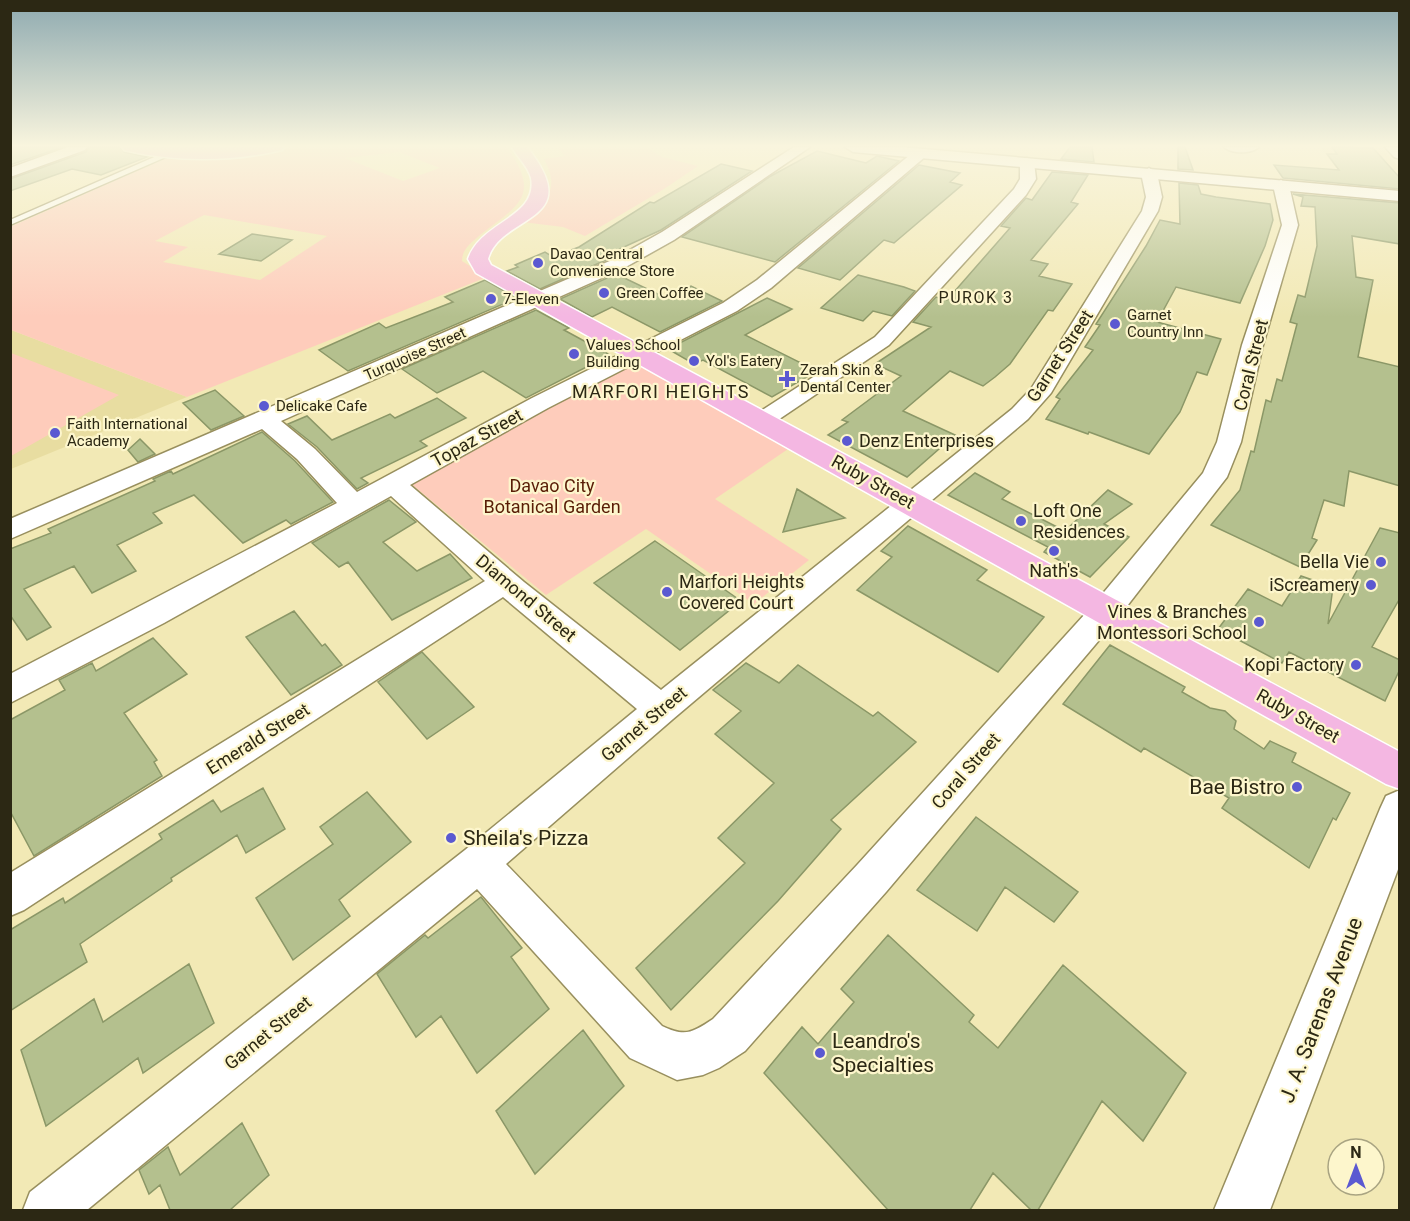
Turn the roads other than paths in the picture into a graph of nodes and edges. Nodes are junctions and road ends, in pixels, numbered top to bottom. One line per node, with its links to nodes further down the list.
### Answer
1 (56, 204): 8 (lane)
2 (533, 204): 9 (main road, Ruby Street)
3 (716, 204): 9 (street, Turquoise Street)
4 (860, 204): 10 (street, Topaz Street)
5 (1009, 204): 12 (street)
6 (1153, 204): 14 (street, Garnet Street)
7 (1286, 204): 18 (street, Coral Street)
8 (10, 223)
9 (538, 300): 10 (main road, Ruby Street); 11 (street, Turquoise Street)
10 (638, 352): 12 (main road, Ruby Street); 13 (street, Topaz Street)
11 (266, 420): 15 (street); 16 (street, Turquoise Street)
12 (760, 420): 14 (main road, Ruby Street)
13 (393, 484): 15 (street, Topaz Street); 17 (street, Diamond Street)
14 (912, 503): 18 (main road, Ruby Street); 20 (street, Garnet Street)
15 (354, 505): 19 (street, Topaz Street)
16 (10, 530)
17 (506, 582): 20 (street, Diamond Street); 24 (street, Emerald Street)
18 (1106, 611): 21 (main road, Ruby Street); 23 (street, Coral Street)
19 (10, 690)
20 (661, 709): 23 (street, Garnet Street)
21 (1400, 772)
22 (1400, 809): 26 (street, J. A. Sarenas Avenue)
23 (479, 863): 25 (street, Garnet Street)
24 (10, 896)
25 (48, 1210)
26 (1242, 1210)

